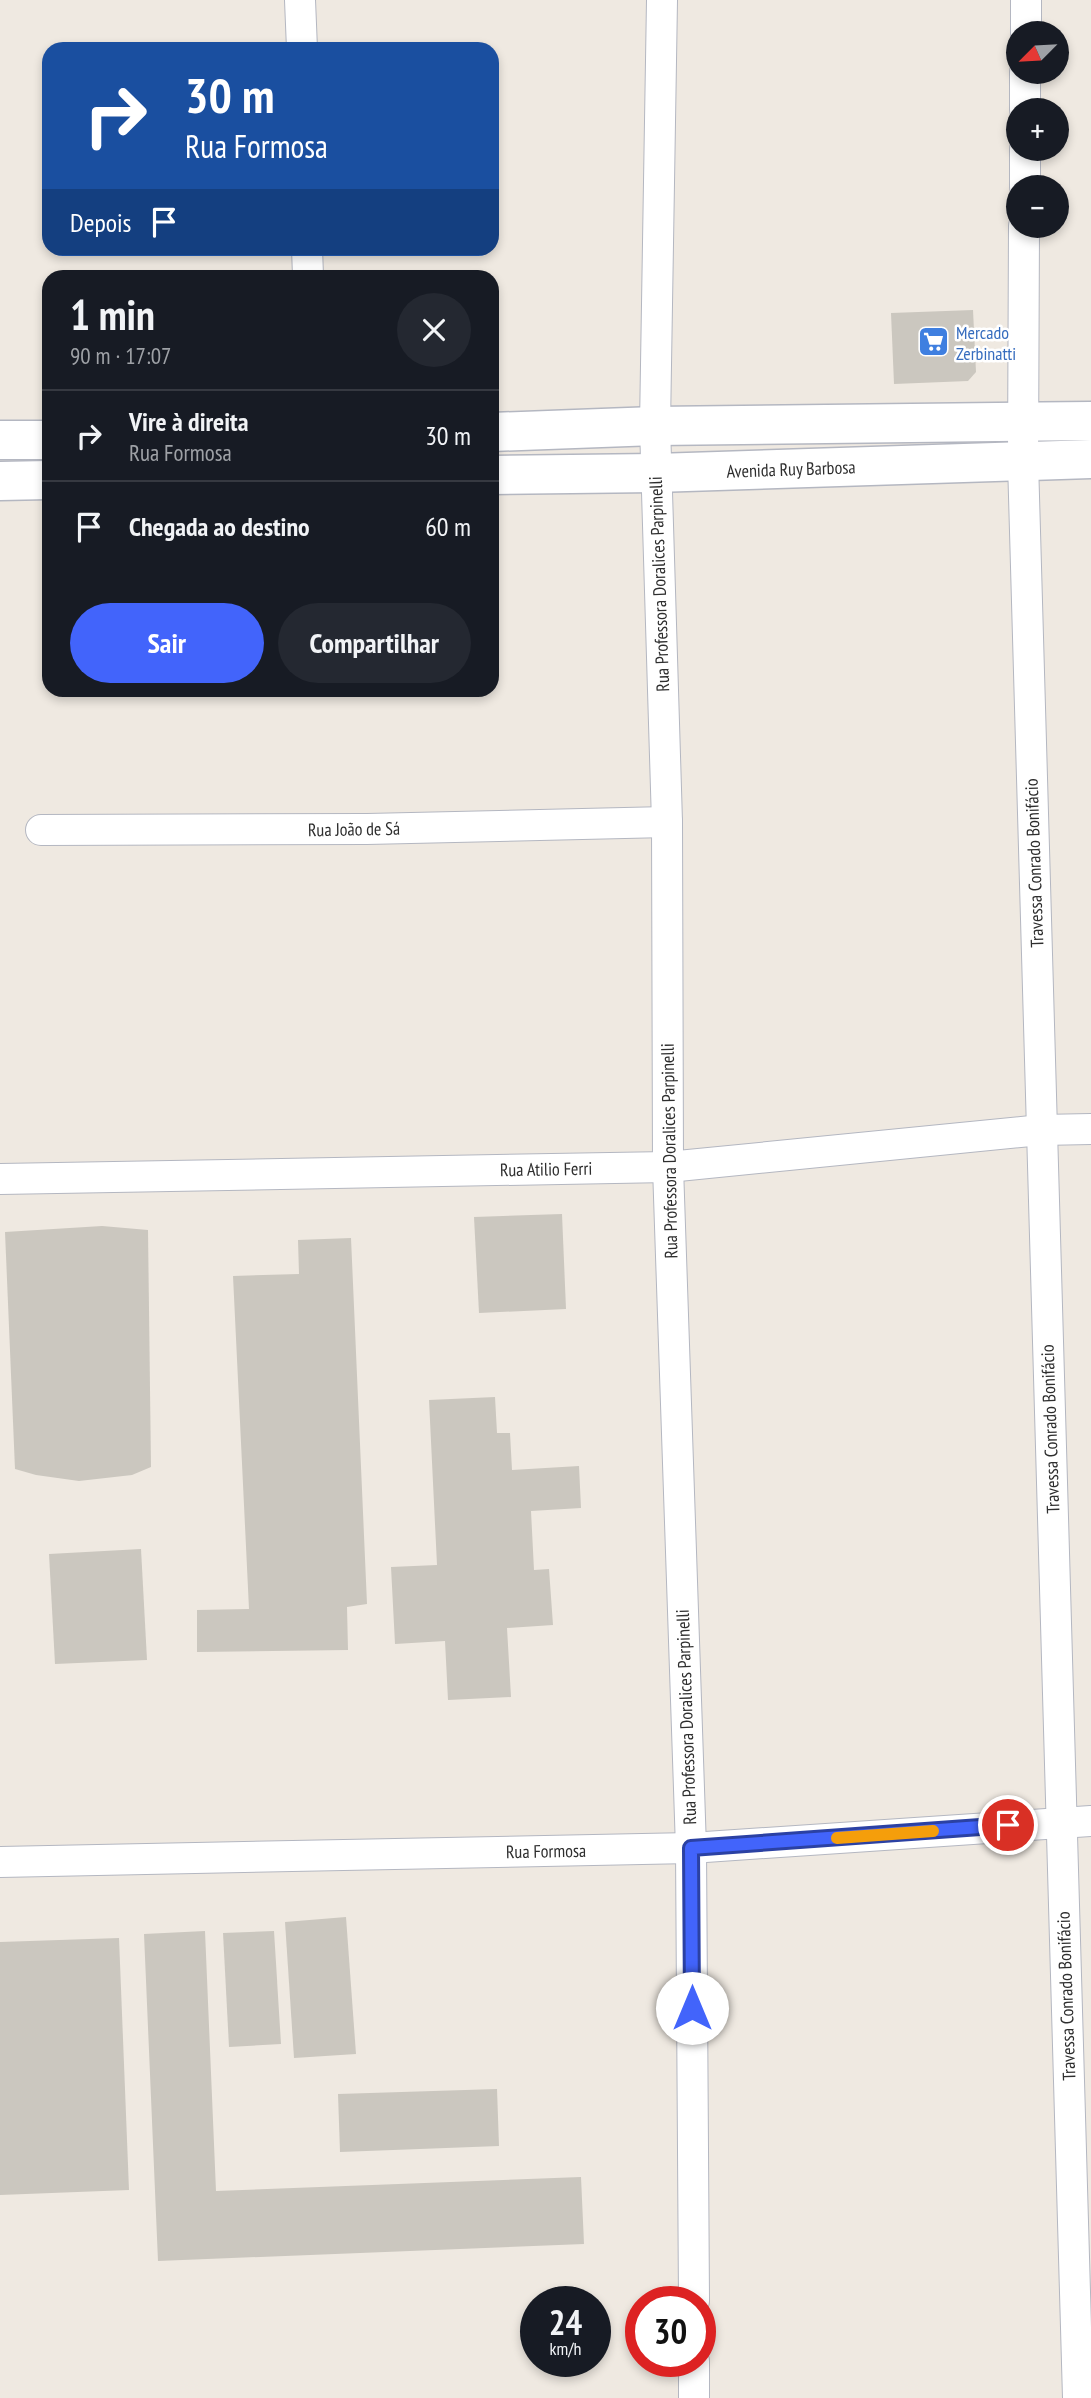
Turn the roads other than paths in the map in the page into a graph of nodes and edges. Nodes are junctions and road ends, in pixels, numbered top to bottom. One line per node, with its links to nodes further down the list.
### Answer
1 (300, 0): 5 (street)
2 (662, 0): 9 (street, Rua Professora Doralices Parpinelli)
3 (1026, 0): 4 (street)
4 (1026, 21)
5 (302, 42)
6 (1024, 238): 8 (street, Travessa Conrado Bonifácio)
7 (1091, 421): 8 (street)
8 (1023, 423): 9 (street); 14 (street, Travessa Conrado Bonifácio)
9 (654, 426): 10 (street); 15 (street, Rua Professora Doralices Parpinelli)
10 (499, 432)
11 (0, 440): 12 (street)
12 (42, 440)
13 (1091, 459): 14 (street, Avenida Ruy Barbosa)
14 (1023, 461): 15 (street, Avenida Ruy Barbosa); 22 (street, Travessa Conrado Bonifácio)
15 (656, 473): 16 (street, Avenida Ruy Barbosa); 19 (street, Rua Professora Doralices Parpinelli)
16 (499, 475)
17 (42, 480): 18 (street)
18 (0, 481)
19 (667, 822): 20 (street, Rua João de Sá); 23 (street, Rua Professora Doralices Parpinelli)
20 (41, 830)
21 (1091, 1129): 22 (street, Rua Atilio Ferri)
22 (1041, 1130): 23 (street, Rua Atilio Ferri); 25 (street, Travessa Conrado Bonifácio)
23 (668, 1167): 24 (street, Rua Atilio Ferri); 27 (street, Rua Professora Doralices Parpinelli)
24 (0, 1179)
25 (1061, 1821): 26 (street, Rua Formosa); 27 (street, Rua Formosa); 32 (street, Travessa Conrado Bonifácio)
26 (1091, 1821)
27 (691, 1848): 28 (street, Rua Formosa); 29 (street, Rua Professora Doralices Parpinelli)
28 (0, 1862)
29 (694, 2286)
30 (694, 2377): 31 (street)
31 (694, 2398)
32 (1078, 2398)

